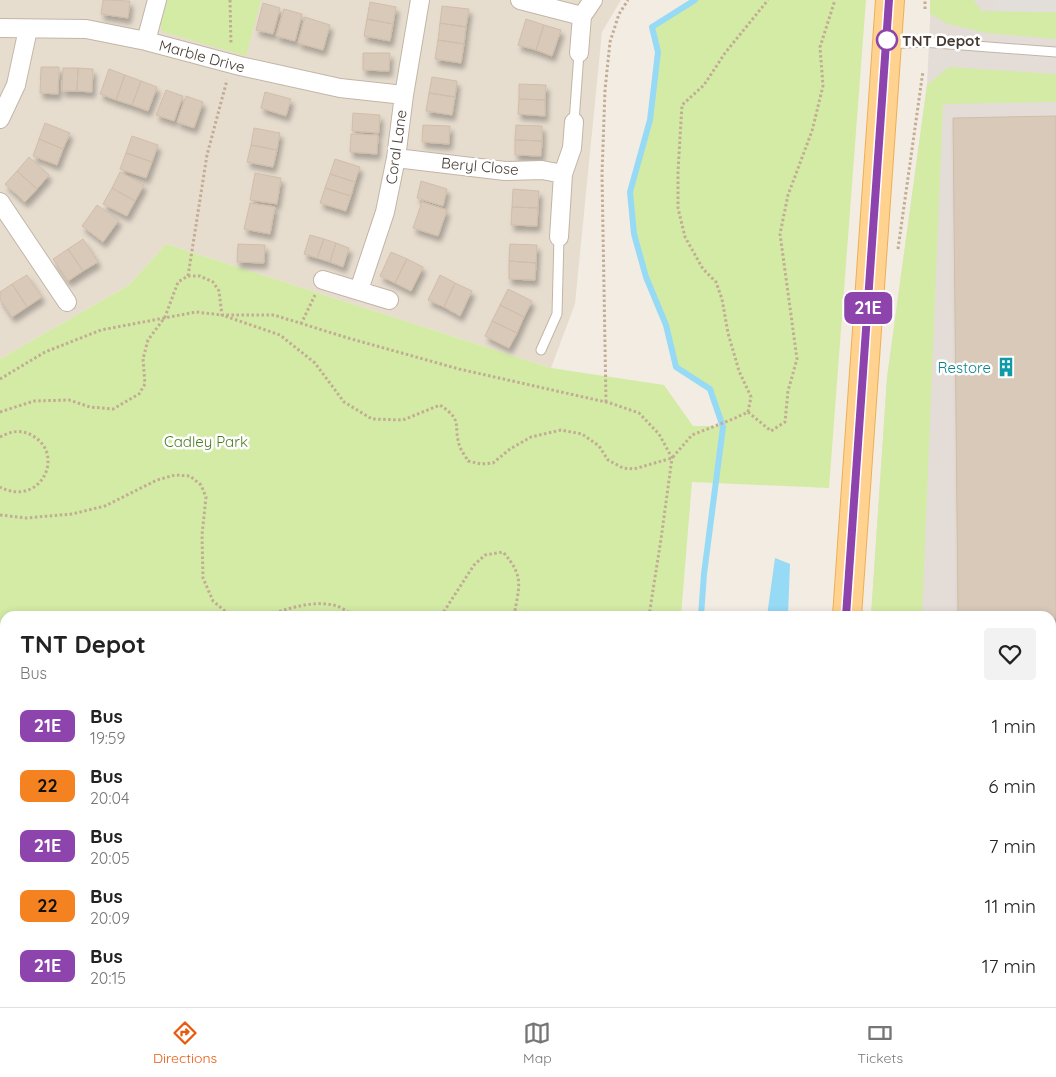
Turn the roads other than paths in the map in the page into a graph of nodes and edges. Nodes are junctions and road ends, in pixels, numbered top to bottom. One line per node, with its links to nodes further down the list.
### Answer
1 (157, 0): 9 (street)
2 (420, 0): 13 (street, Coral Lane)
3 (520, 0): 6 (street)
4 (593, 0): 6 (street)
5 (890, 0): 10 (main road)
6 (582, 16): 12 (street)
7 (0, 28): 8 (street, Marble Drive)
8 (28, 29): 9 (street, Marble Drive); 14 (street)
9 (146, 41): 13 (street, Marble Drive)
10 (886, 44): 11 (lane); 25 (main road)
11 (1056, 52)
12 (579, 53): 15 (lane)
13 (404, 95): 16 (street, Coral Lane)
14 (0, 120)
15 (574, 122): 17 (street)
16 (396, 158): 17 (street, Beryl Close); 21 (street, Coral Lane)
17 (563, 174): 19 (street)
18 (0, 202): 23 (street)
19 (560, 237): 24 (lane)
20 (322, 280): 21 (street)
21 (359, 290): 22 (street)
22 (389, 300)
23 (68, 302)
24 (541, 350)
25 (846, 611)

